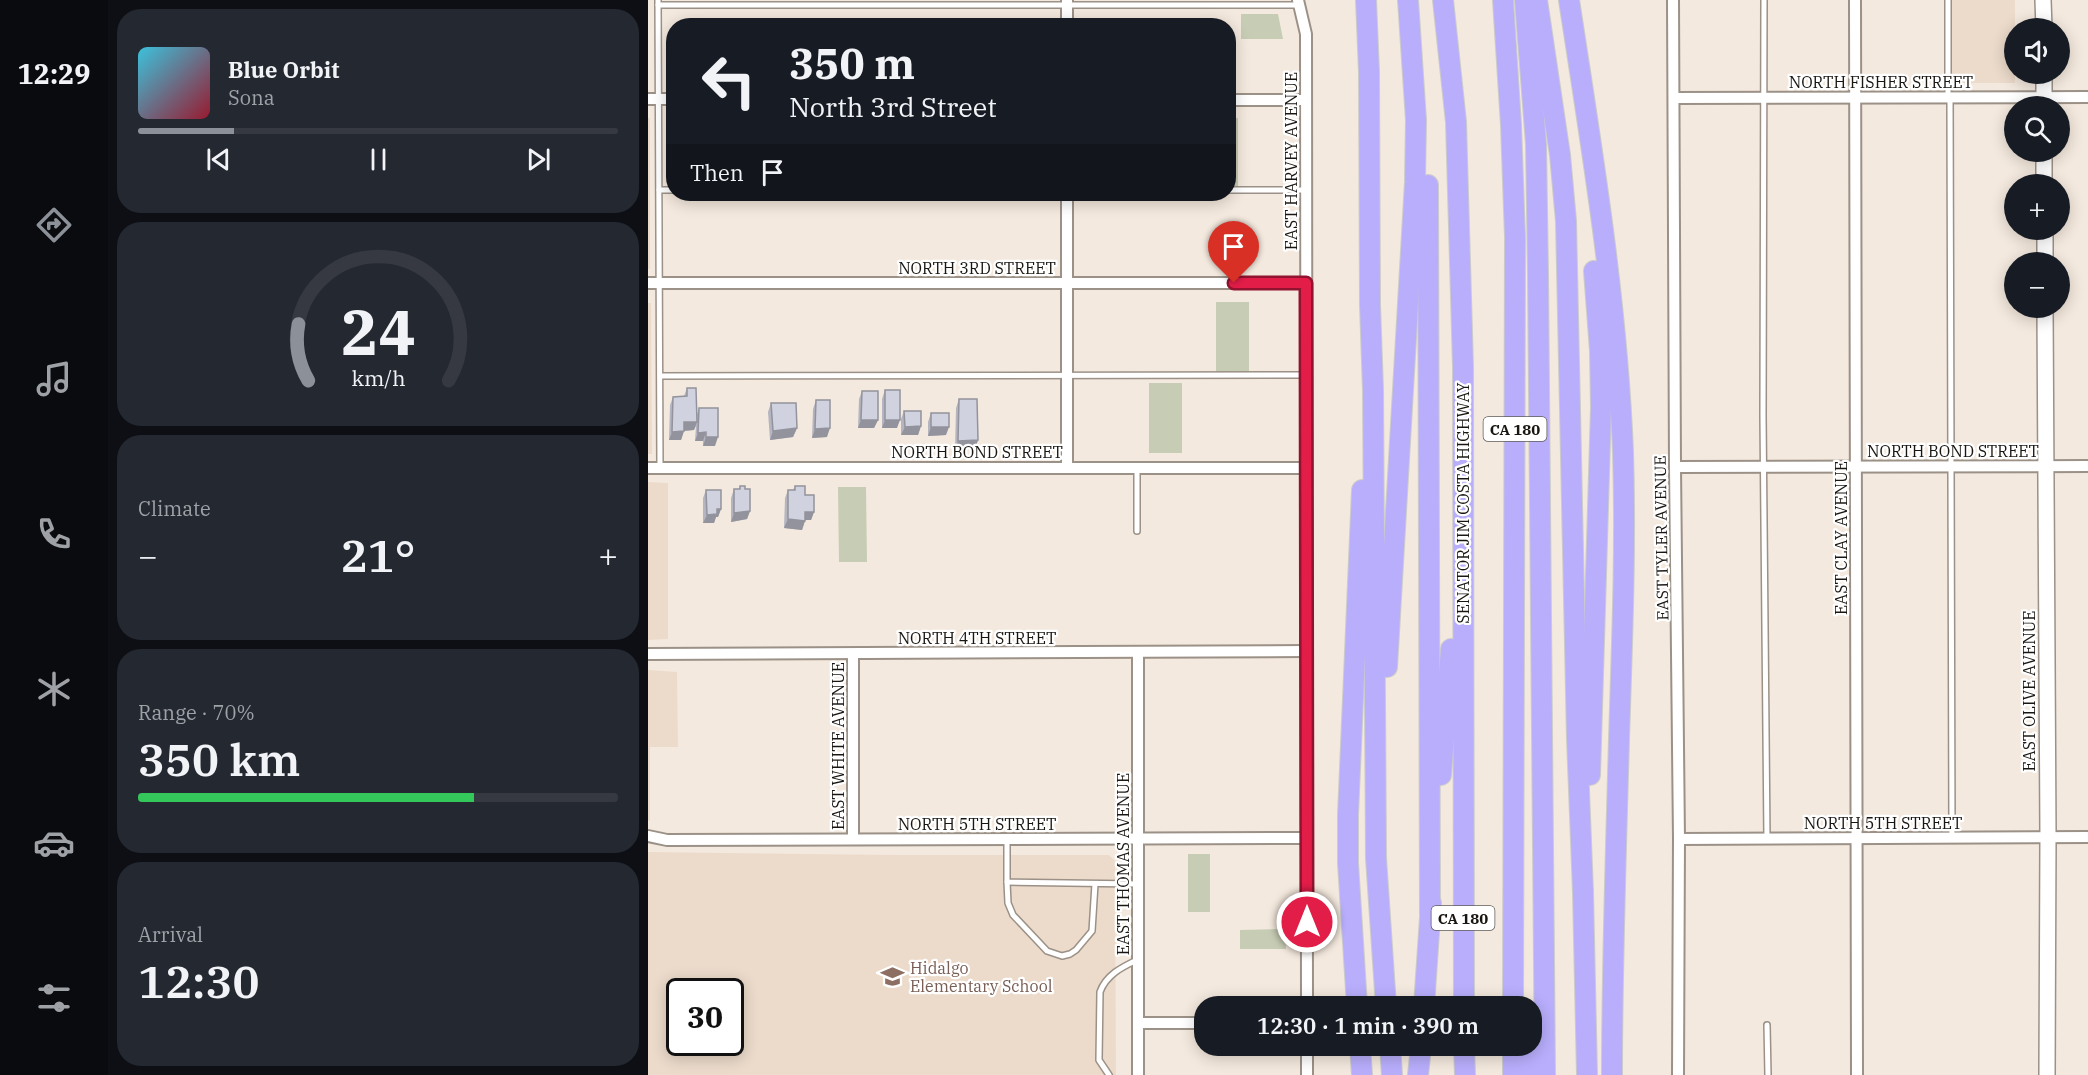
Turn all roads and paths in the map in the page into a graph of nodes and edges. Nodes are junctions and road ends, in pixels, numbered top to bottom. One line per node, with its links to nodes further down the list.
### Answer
1 (1366, 0): 37 (highway)
2 (1408, 0): 76 (highway)
3 (1419, 0): 74 (highway)
4 (1443, 0): 52 (highway, SENATOR JIM COSTA HIGHWAY / CA 180)
5 (1503, 0): 69 (highway, CA 180)
6 (1525, 0): 103 (highway)
7 (1537, 0): 73 (highway)
8 (1567, 0): 73 (highway); 105 (highway)
9 (1673, 0): 22 (street, EAST TYLER AVENUE)
10 (1764, 0): 23 (lane)
11 (1855, 0): 19 (street, EAST CLAY AVENUE)
12 (1948, 0): 20 (lane)
13 (2043, 0): 18 (main road)
14 (1067, 2): 15 (lane); 16 (lane); 17 (street)
15 (1299, 2): 27 (street, EAST HARVEY AVENUE)
16 (658, 3): 24 (lane)
17 (1067, 18)
18 (2044, 18)
19 (1855, 97): 20 (street, NORTH FISHER STREET); 23 (street, NORTH FISHER STREET); 45 (street, EAST CLAY AVENUE)
20 (1949, 97): 28 (street, NORTH FISHER STREET); 46 (lane)
21 (2088, 97): 25 (street, NORTH FISHER STREET)
22 (1674, 98): 23 (street, NORTH FISHER STREET); 49 (street, EAST TYLER AVENUE)
23 (1766, 98): 44 (lane)
24 (653, 99): 29 (lane)
25 (2070, 99)
26 (1236, 100): 27 (street)
27 (1306, 100): 32 (street, EAST HARVEY AVENUE)
28 (2004, 100)
29 (659, 190): 30 (lane); 34 (lane)
30 (666, 190)
31 (1236, 190): 32 (lane)
32 (1306, 190): 36 (street, EAST HARVEY AVENUE)
33 (1067, 201): 35 (street)
34 (654, 283): 35 (street, NORTH 3RD STREET); 40 (lane)
35 (1067, 283): 36 (street, NORTH 3RD STREET); 41 (street)
36 (1306, 283): 39 (street, EAST HARVEY AVENUE)
37 (1370, 305): 76 (highway); 78 (highway)
38 (2045, 318): 47 (main road, EAST OLIVE AVENUE)
39 (1306, 375): 41 (lane); 51 (street, EAST HARVEY AVENUE)
40 (660, 376): 41 (lane); 50 (lane)
41 (1067, 376): 42 (street)
42 (1067, 466): 43 (street, NORTH BOND STREET); 50 (street, NORTH BOND STREET)
43 (1137, 466): 51 (street, NORTH BOND STREET); 53 (lane)
44 (1764, 466): 45 (street, NORTH BOND STREET); 49 (street, NORTH BOND STREET); 68 (lane)
45 (1856, 466): 46 (street, NORTH BOND STREET); 64 (street, EAST CLAY AVENUE)
46 (1950, 466): 47 (street, NORTH BOND STREET); 65 (lane)
47 (2045, 466): 48 (street, NORTH BOND STREET); 59 (main road, EAST OLIVE AVENUE)
48 (2088, 466)
49 (1675, 467): 67 (street, EAST TYLER AVENUE)
50 (654, 468)
51 (1306, 468): 54 (street, EAST HARVEY AVENUE)
52 (1463, 500): 74 (highway); 81 (highway, SENATOR JIM COSTA HIGHWAY / CA 180)
53 (1137, 531)
54 (1307, 651): 55 (street, NORTH 4TH STREET); 63 (street, EAST HARVEY AVENUE)
55 (1137, 652): 57 (street, NORTH 4TH STREET); 62 (street, EAST THOMAS AVENUE)
56 (648, 654): 57 (street, NORTH 4TH STREET)
57 (853, 654): 66 (street, EAST WHITE AVENUE)
58 (648, 836): 66 (street, NORTH 5TH STREET)
59 (2048, 837): 60 (street, NORTH 5TH STREET); 65 (street, NORTH 5TH STREET); 109 (main road, EAST OLIVE AVENUE)
60 (2088, 837)
61 (1007, 838): 62 (street, NORTH 5TH STREET); 66 (street, NORTH 5TH STREET); 70 (lane)
62 (1137, 838): 63 (street, NORTH 5TH STREET); 72 (street, EAST THOMAS AVENUE)
63 (1307, 838): 77 (street, EAST HARVEY AVENUE)
64 (1856, 838): 65 (street, NORTH 5TH STREET); 68 (street, NORTH 5TH STREET); 108 (street, EAST CLAY AVENUE)
65 (1953, 838)
66 (853, 839)
67 (1679, 839): 68 (street, NORTH 5TH STREET); 106 (street, EAST TYLER AVENUE)
68 (1767, 839)
69 (1514, 857): 82 (highway, CA 180); 83 (highway)
70 (1007, 882): 71 (lane); 71 (lane)
71 (1095, 884): 72 (lane)
72 (1137, 884): 75 (street, EAST THOMAS AVENUE)
73 (1583, 892): 104 (highway)
74 (1430, 914): 80 (highway)
75 (1138, 959): 84 (street, EAST THOMAS AVENUE); 94 (lane)
76 (1384, 961): 79 (highway)
77 (1307, 996)
78 (1357, 996)
79 (1386, 996)
80 (1425, 996)
81 (1464, 996)
82 (1513, 996)
83 (1526, 996)
84 (1139, 1023): 85 (street); 95 (street, EAST THOMAS AVENUE)
85 (1194, 1023)
86 (1767, 1025): 107 (lane)
87 (1307, 1056): 96 (street)
88 (1361, 1056): 97 (highway)
89 (1390, 1056): 98 (highway)
90 (1420, 1056): 99 (highway)
91 (1464, 1056): 100 (highway)
92 (1513, 1056): 101 (highway)
93 (1531, 1056): 102 (highway)
94 (1109, 1075)
95 (1138, 1075)
96 (1307, 1075)
97 (1362, 1075)
98 (1392, 1075)
99 (1418, 1075)
100 (1465, 1075)
101 (1513, 1075)
102 (1532, 1075)
103 (1545, 1075)
104 (1587, 1075)
105 (1612, 1075)
106 (1678, 1075)
107 (1768, 1075)
108 (1857, 1075)
109 (2047, 1075)

